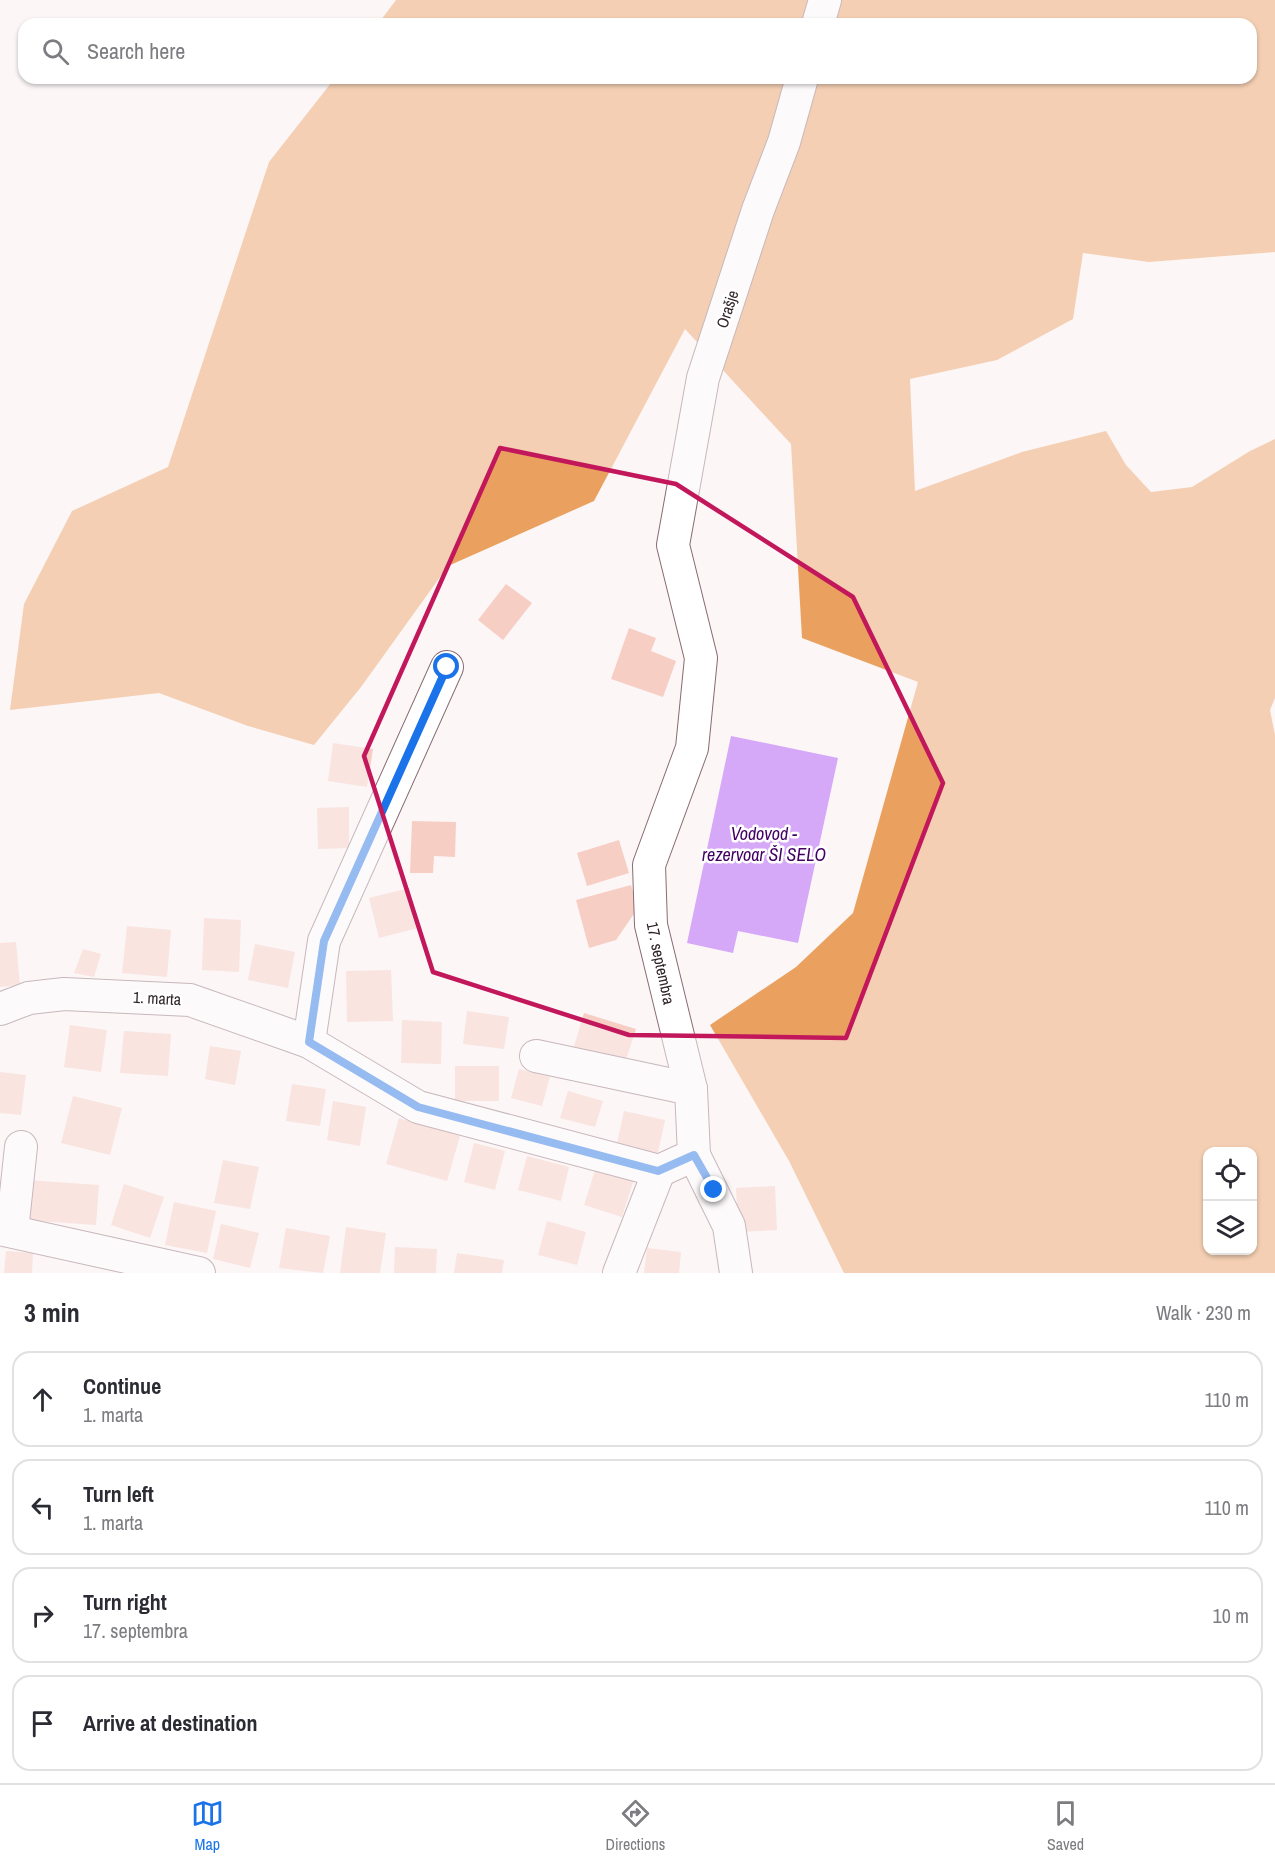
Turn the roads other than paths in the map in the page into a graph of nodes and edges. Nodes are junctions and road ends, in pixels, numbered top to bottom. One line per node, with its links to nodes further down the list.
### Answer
1 (825, 0): 2 (street)
2 (820, 18)
3 (800, 84): 4 (street, Orašje)
4 (673, 545): 9 (street, 17. septembra)
5 (447, 667): 7 (street)
6 (0, 1009): 7 (street, 1. marta)
7 (309, 1042): 12 (street, 1. marta)
8 (536, 1056): 9 (street)
9 (691, 1089): 11 (street, 17. septembra)
10 (21, 1147): 13 (street)
11 (694, 1155): 12 (street); 16 (street, 17. septembra)
12 (658, 1171): 15 (street)
13 (6, 1230): 14 (street)
14 (199, 1273)
15 (620, 1273)
16 (736, 1273)

